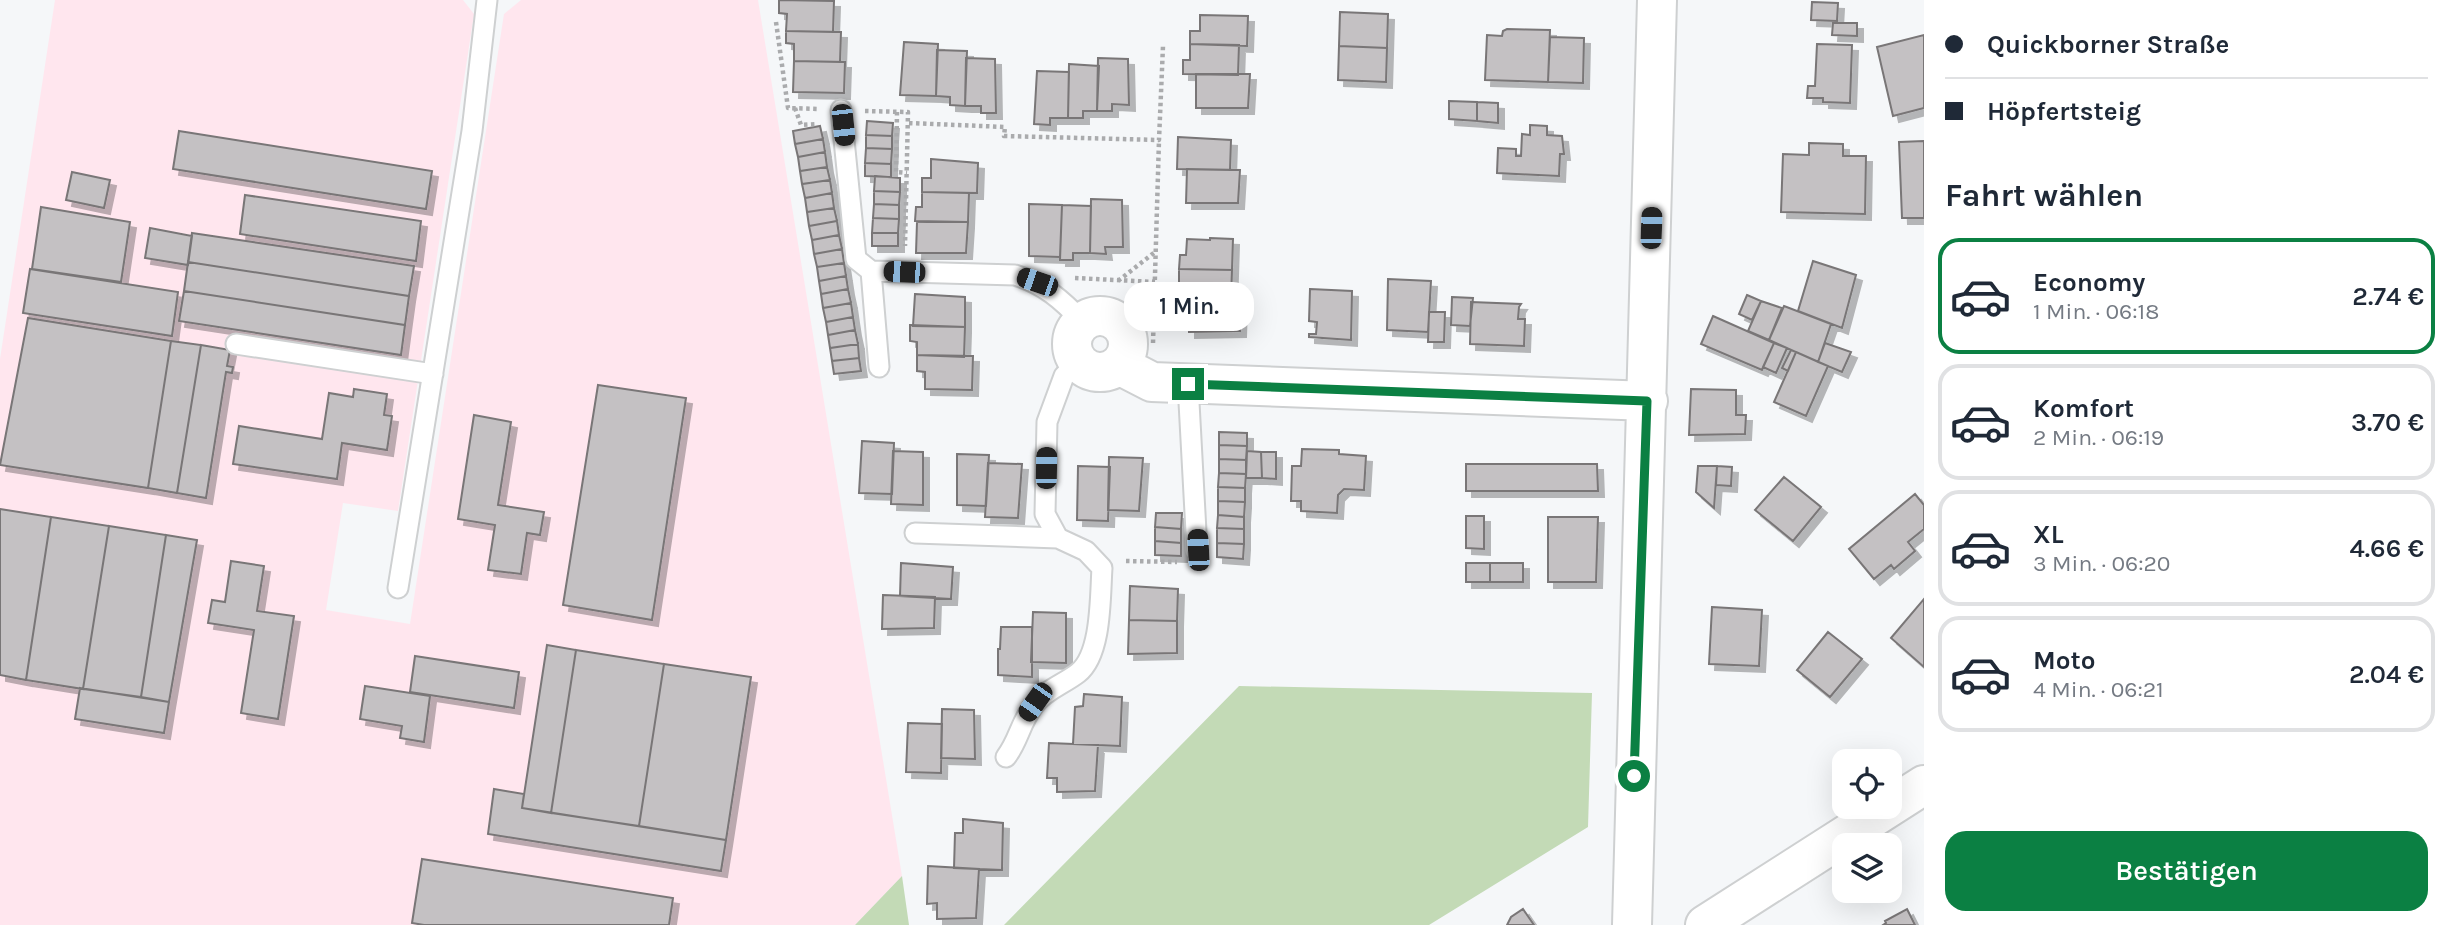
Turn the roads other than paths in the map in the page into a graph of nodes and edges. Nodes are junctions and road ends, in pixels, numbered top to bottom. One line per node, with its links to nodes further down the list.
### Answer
1 (487, 0): 9 (lane)
2 (1657, 0): 11 (street)
3 (841, 110): 4 (lane)
4 (871, 271): 5 (lane); 8 (lane)
5 (1083, 322): 7 (street); 10 (street)
6 (236, 344): 9 (lane)
7 (1078, 362): 10 (street); 13 (lane)
8 (878, 366)
9 (433, 374): 15 (lane)
10 (1153, 377): 11 (street); 14 (lane)
11 (1647, 401): 18 (street)
12 (915, 533): 13 (lane)
13 (1058, 538): 16 (lane)
14 (1191, 556)
15 (398, 589)
16 (1006, 757)
17 (1924, 785): 19 (street)
18 (1632, 925)
19 (1705, 925)

